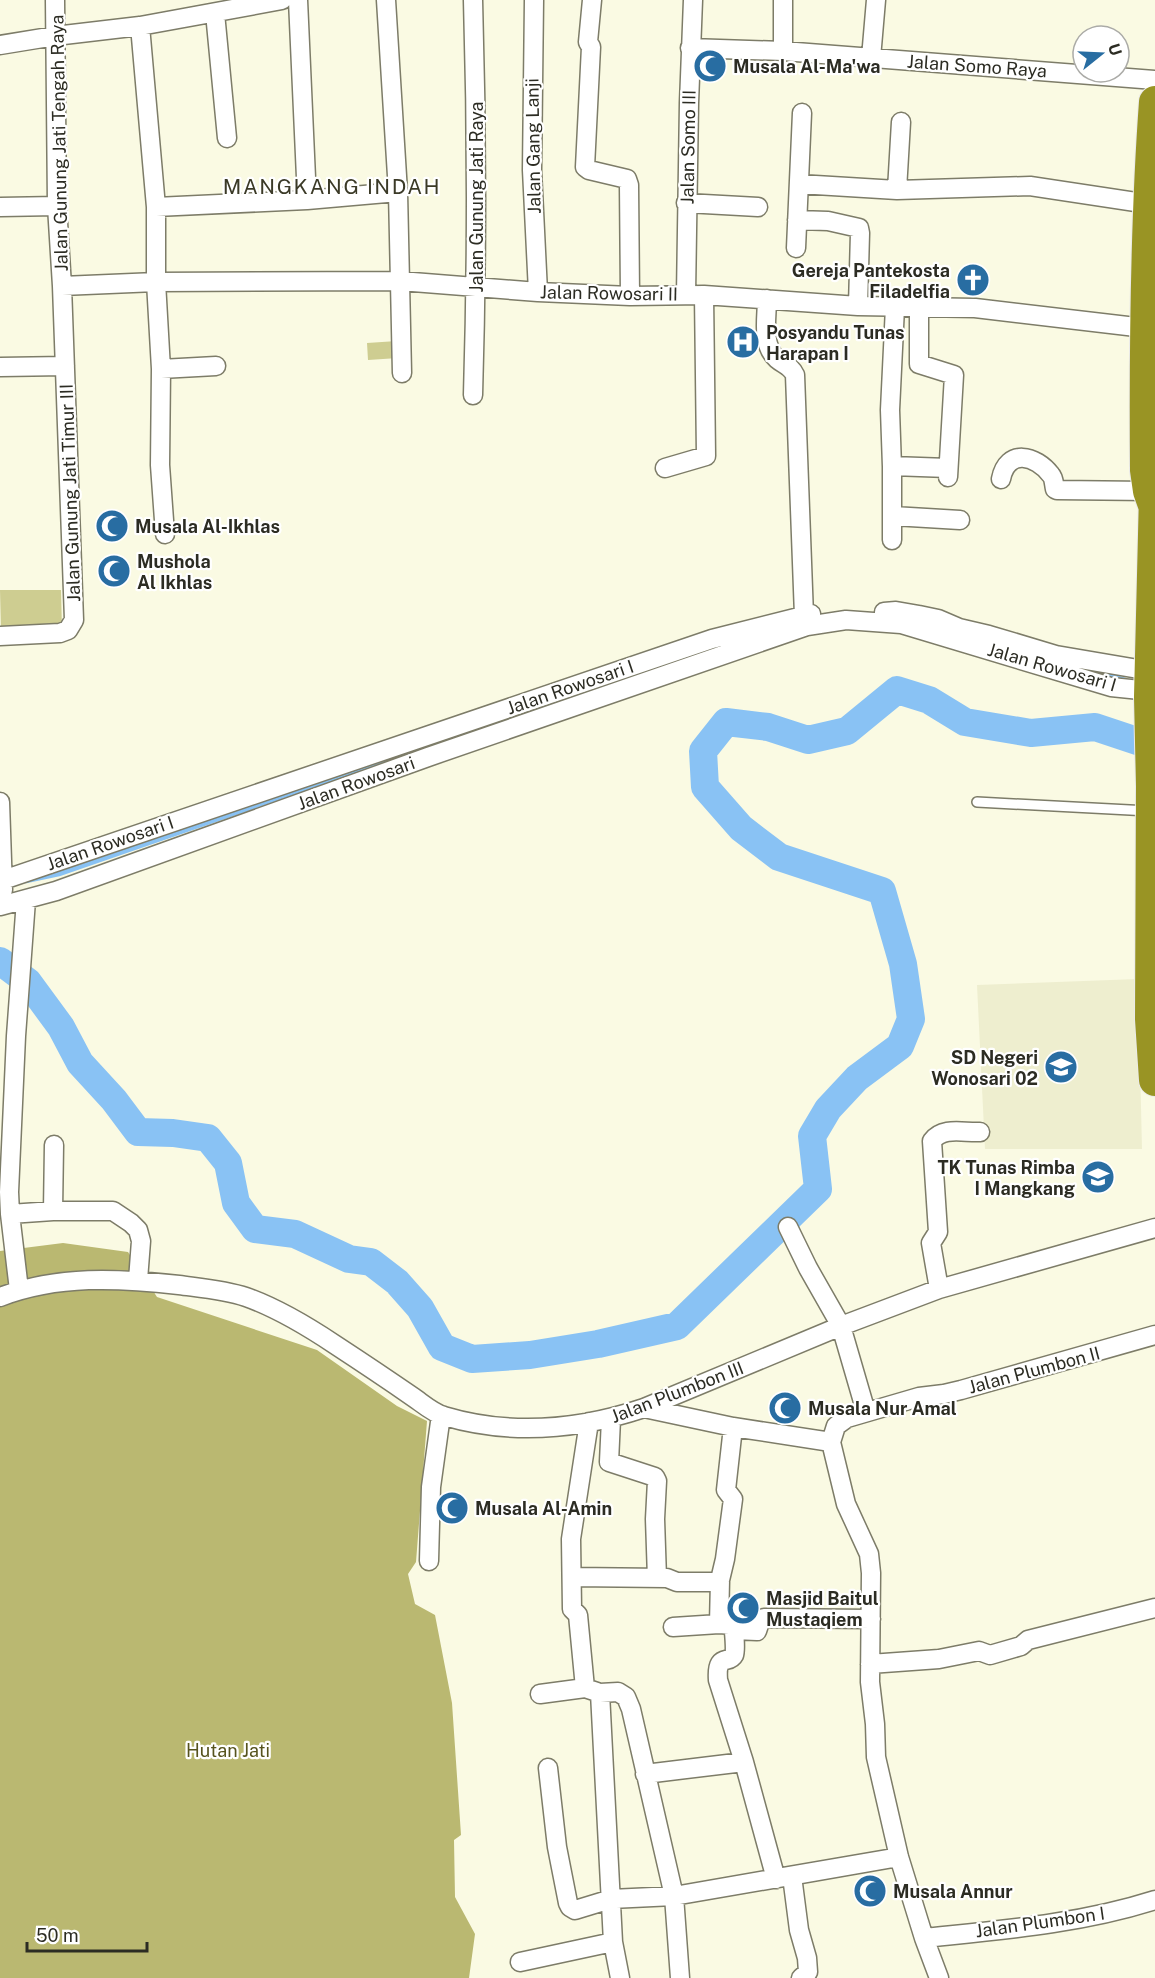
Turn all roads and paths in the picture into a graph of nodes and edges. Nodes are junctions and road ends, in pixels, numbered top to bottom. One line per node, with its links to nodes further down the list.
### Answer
1 (56, 0): 13 (street, Jalan Gunung Jati Tengah Raya)
2 (282, 0): 11 (street)
3 (298, 0): 26 (street)
4 (386, 0): 25 (street)
5 (473, 0): 38 (street, Jalan Gunung Jati Raya)
6 (534, 0): 39 (street, Jalan Gang Lanji)
7 (592, 0): 41 (street)
8 (693, 0): 15 (street, Jalan Somo III)
9 (783, 0): 16 (street)
10 (876, 0): 17 (street)
11 (215, 13): 12 (street); 22 (street)
12 (140, 26): 13 (street); 31 (street)
13 (55, 36): 14 (street); 29 (street, Jalan Gunung Jati Tengah Raya)
14 (3, 45)
15 (690, 48): 16 (street, Jalan Somo Raya); 27 (street, Jalan Somo III)
16 (783, 51): 17 (street, Jalan Somo Raya)
17 (871, 58): 18 (street, Jalan Somo Raya)
18 (1155, 80)
19 (1155, 102): 28 (highway)
20 (802, 113): 23 (street)
21 (901, 123): 24 (street)
22 (227, 138)
23 (799, 184): 24 (street); 33 (street)
24 (897, 190): 28 (street)
25 (398, 192): 26 (street); 35 (street)
26 (307, 200): 31 (street)
27 (686, 203): 32 (street); 40 (street, Jalan Somo III)
28 (1149, 204): 46 (highway)
29 (57, 206): 30 (street); 37 (street, Jalan Gunung Jati Tengah Raya)
30 (0, 207)
31 (156, 207): 36 (street)
32 (758, 207)
33 (797, 220): 34 (street); 43 (street)
34 (796, 248)
35 (400, 281): 36 (street, Jalan Rowosari II); 38 (street, Jalan Rowosari II); 51 (street)
36 (156, 282): 37 (street, Jalan Rowosari II); 50 (street)
37 (62, 286): 48 (street, Jalan Gunung Jati Timur III)
38 (476, 286): 39 (street, Jalan Rowosari II); 52 (street, Jalan Gunung Jati Raya)
39 (538, 292): 41 (street, Jalan Rowosari II)
40 (695, 295): 41 (street, Jalan Rowosari II); 42 (street, Jalan Rowosari II); 54 (street, Jalan Somo III)
41 (630, 296)
42 (767, 298): 43 (street, Jalan Rowosari II); 61 (street)
43 (858, 306): 44 (street, Jalan Rowosari II)
44 (895, 307): 45 (street, Jalan Rowosari II); 53 (street)
45 (919, 307): 46 (street, Jalan Rowosari II); 53 (street)
46 (1150, 328): 56 (highway)
47 (0, 366): 48 (street)
48 (65, 366): 62 (street, Jalan Gunung Jati Timur III)
49 (216, 366): 50 (street)
50 (161, 369): 59 (street)
51 (402, 373)
52 (473, 395)
53 (892, 466): 57 (street)
54 (665, 468)
55 (1001, 479): 56 (street)
56 (1153, 496): 64 (highway)
57 (893, 516): 58 (street); 60 (street)
58 (960, 520)
59 (165, 534)
60 (892, 540)
61 (804, 616): 64 (street, Jalan Rowosari I); 68 (street, Jalan Rowosari I)
62 (0, 636)
63 (712, 659): 64 (street, Jalan Rowosari I); 69 (street, Jalan Rowosari)
64 (1150, 686): 65 (highway)
65 (1151, 798): 67 (lane); 70 (highway)
66 (0, 802): 68 (street)
67 (976, 802)
68 (2, 893): 69 (street, Jalan Rowosari)
69 (26, 900): 73 (street)
70 (1155, 1080)
71 (980, 1132): 79 (street)
72 (54, 1145): 74 (street)
73 (5, 1191): 75 (street)
74 (53, 1211): 75 (street); 78 (street)
75 (10, 1214): 80 (street)
76 (788, 1227): 82 (street)
77 (1155, 1228): 79 (street, Jalan Plumbon III)
78 (138, 1280): 80 (street, Jalan Plumbon III); 86 (street, Jalan Plumbon III)
79 (939, 1289): 82 (street, Jalan Plumbon III)
80 (19, 1290): 81 (street, Jalan Plumbon III)
81 (0, 1297)
82 (841, 1326): 84 (street, Jalan Plumbon III); 85 (street)
83 (1155, 1335): 85 (street, Jalan Plumbon II)
84 (644, 1408): 87 (street, Jalan Plumbon III); 89 (street)
85 (866, 1412): 90 (street, Jalan Plumbon II)
86 (441, 1415): 88 (street, Jalan Plumbon III); 91 (street)
87 (611, 1419): 88 (street, Jalan Plumbon III); 93 (street)
88 (589, 1422): 92 (street)
89 (733, 1427): 90 (street); 94 (street)
90 (831, 1442): 96 (street)
91 (429, 1561)
92 (572, 1577): 93 (street); 100 (street)
93 (657, 1578): 94 (street)
94 (720, 1582): 98 (street)
95 (1155, 1608): 99 (street)
96 (871, 1619): 98 (street); 99 (street)
97 (673, 1627): 98 (street)
98 (727, 1627): 102 (street)
99 (870, 1664): 105 (street)
100 (592, 1691): 101 (street); 104 (street); 108 (street)
101 (540, 1694)
102 (744, 1762): 104 (street); 106 (street)
103 (548, 1768): 108 (street)
104 (645, 1774): 107 (street)
105 (899, 1857): 106 (street); 110 (street)
106 (784, 1878): 107 (street); 115 (street)
107 (674, 1896): 108 (street); 114 (street)
108 (611, 1899): 111 (street)
109 (1155, 1900): 110 (street, Jalan Plumbon I)
110 (924, 1938): 116 (street)
111 (613, 1942): 112 (street); 113 (street)
112 (520, 1962)
113 (620, 1978)
114 (680, 1978)
115 (801, 1978)
116 (939, 1978)

